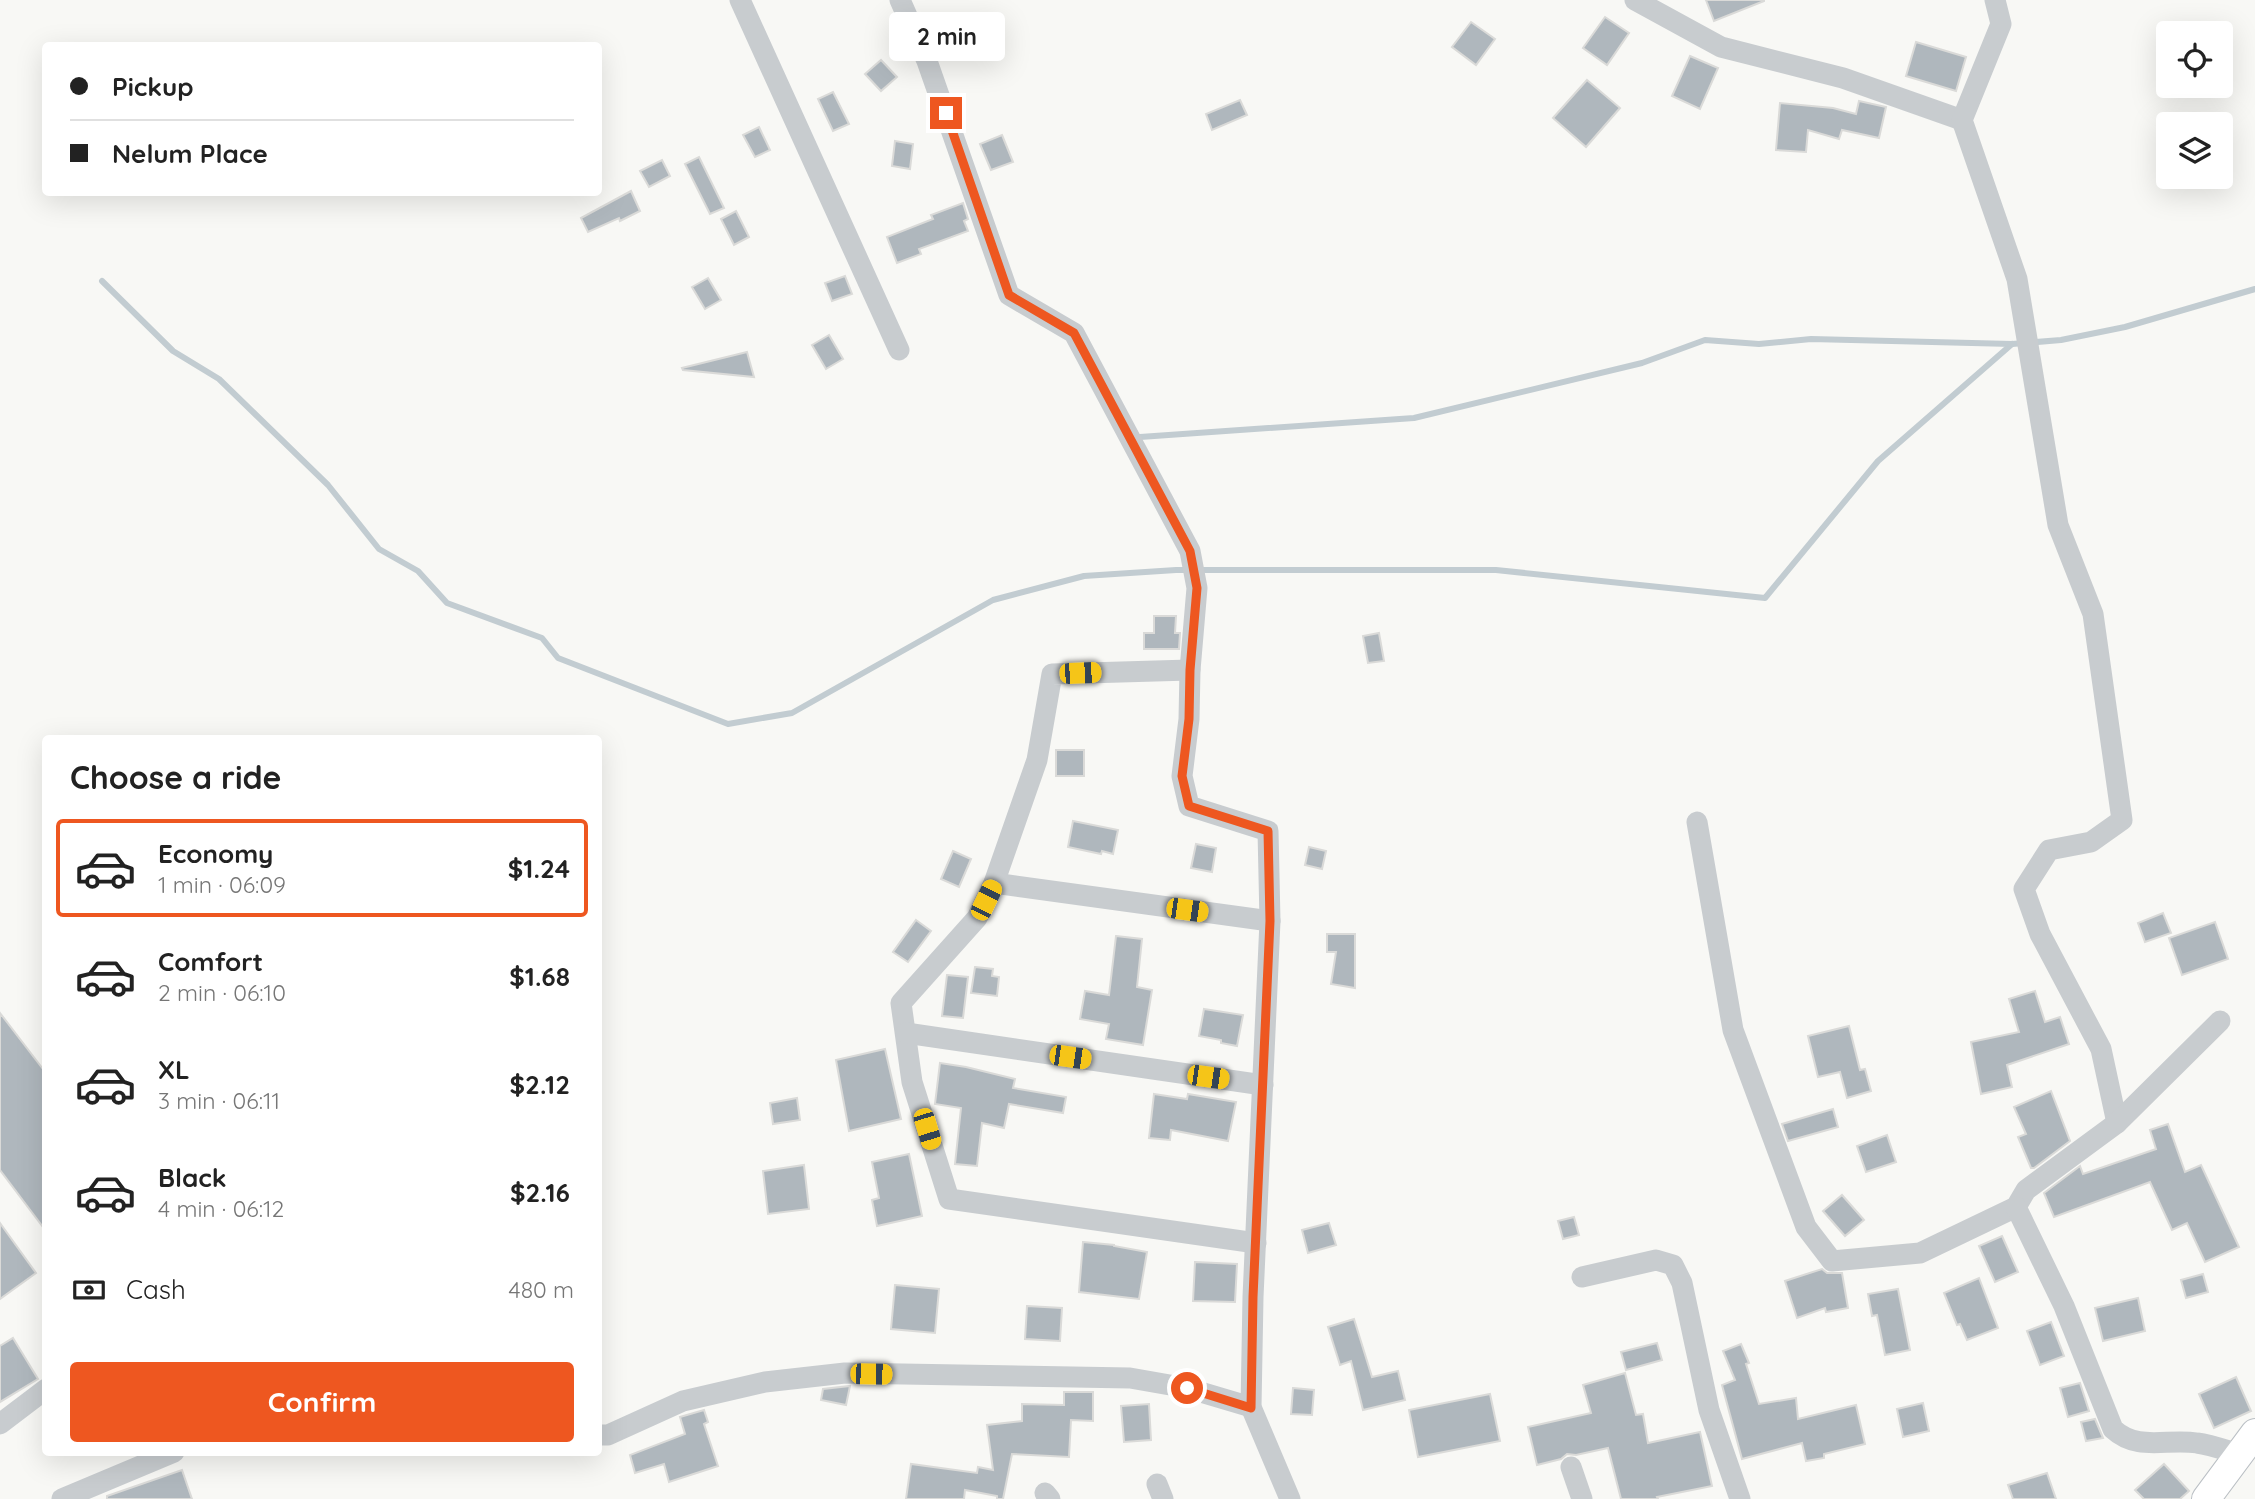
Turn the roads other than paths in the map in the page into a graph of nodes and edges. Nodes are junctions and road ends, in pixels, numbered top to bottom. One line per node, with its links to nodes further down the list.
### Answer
1 (740, 0): 6 (street)
2 (900, 0): 7 (street)
3 (1635, 0): 5 (street)
4 (1995, 0): 5 (street)
5 (1962, 120): 14 (street)
6 (899, 350)
7 (1190, 670): 9 (street); 10 (street)
8 (1697, 822): 15 (street)
9 (994, 883): 10 (street); 12 (street)
10 (1270, 921): 13 (street)
11 (2220, 1021): 14 (street)
12 (906, 1034): 13 (street); 16 (street)
13 (1263, 1085): 16 (street)
14 (2117, 1123): 15 (street)
15 (2016, 1208): 22 (street)
16 (1256, 1243): 19 (street)
17 (1582, 1277): 28 (street)
18 (42, 1393): 20 (street)
19 (1251, 1408): 21 (street); 26 (street)
20 (0, 1424)
21 (602, 1435)
22 (2247, 1444): 29 (main road)
23 (164, 1456): 25 (street)
24 (1571, 1467): 27 (street)
25 (62, 1499)
26 (1290, 1499)
27 (1582, 1499)
28 (1740, 1499)
29 (2206, 1499)

